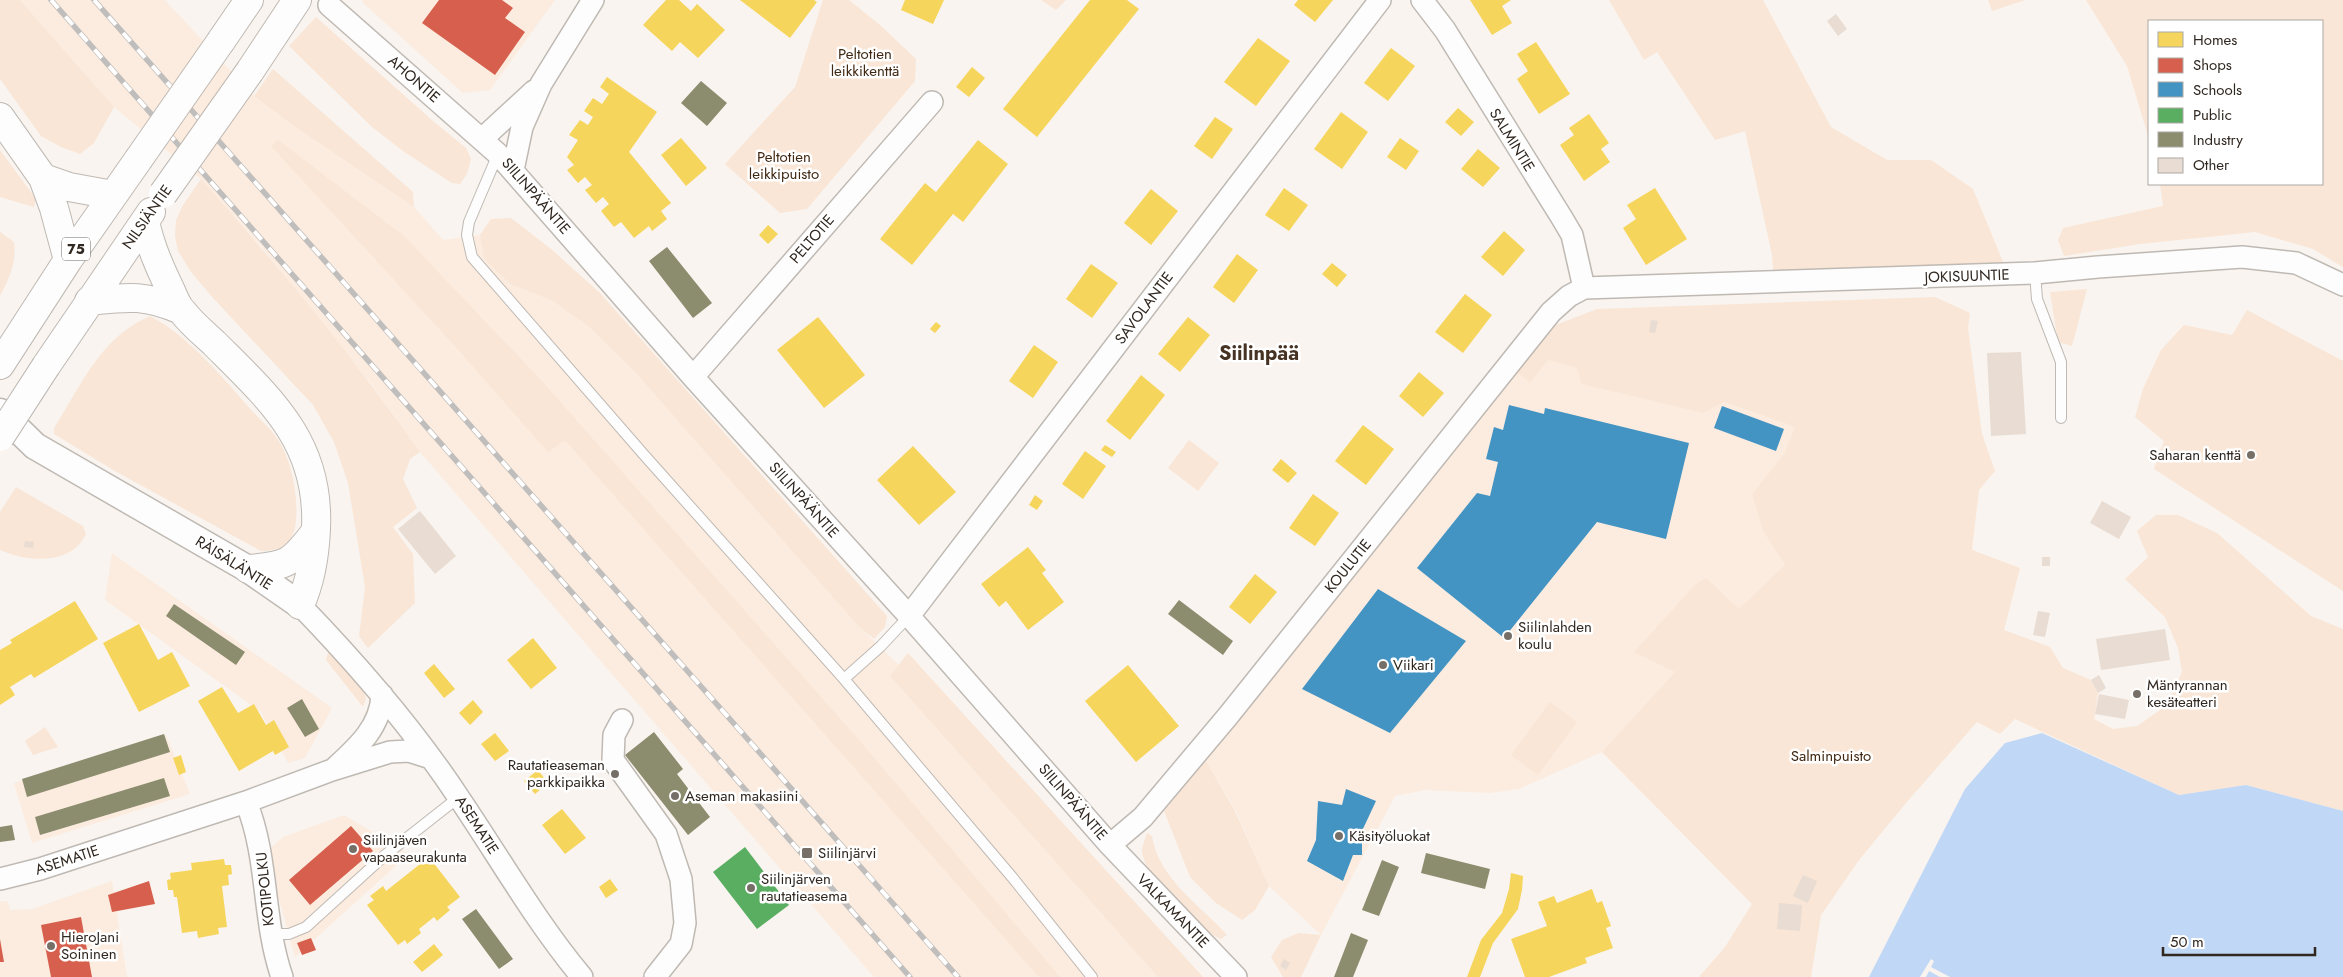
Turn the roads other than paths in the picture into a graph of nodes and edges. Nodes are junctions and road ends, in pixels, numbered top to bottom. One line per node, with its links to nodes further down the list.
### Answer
1 (249, 0): 14 (main road, 75, bridge)
2 (297, 0): 15 (main road, NILSIÄNTIE / 75, bridge)
3 (593, 0): 7 (street)
4 (1380, 0): 30 (street, SAVOLANTIE)
5 (1422, 0): 19 (street, SALMINTIE)
6 (329, 5): 10 (street, AHONTIE)
7 (541, 84): 10 (street); 12 (street)
8 (932, 102): 23 (street, PELTOTIE)
9 (0, 117): 13 (main road)
10 (482, 139): 11 (street, AHONTIE)
11 (498, 154): 12 (street, SIILINPÄÄNTIE); 31 (lane)
12 (513, 170): 23 (street, SIILINPÄÄNTIE)
13 (43, 178): 14 (main road); 16 (main road)
14 (114, 195): 16 (main road, 75)
15 (144, 221): 20 (main road, NILSIÄNTIE / 75); 21 (main road)
16 (68, 260): 22 (main road, 75)
17 (2035, 273): 18 (street, JOKISUUNTIE); 19 (street, JOKISUUNTIE); 25 (lane)
18 (2343, 285)
19 (1584, 288): 38 (street, KOULUTIE)
20 (89, 301): 21 (main road); 26 (main road, NILSIÄNTIE / 75, bridge)
21 (181, 310): 27 (main road)
22 (0, 364)
23 (693, 377): 30 (street, SIILINPÄÄNTIE)
24 (0, 412): 28 (street, RÄISÄLÄNTIE)
25 (2061, 418)
26 (0, 437)
27 (316, 531): 28 (main road); 29 (main road)
28 (248, 569): 29 (street, RÄISÄLÄNTIE)
29 (300, 605): 32 (street, RÄISÄLÄNTIE)
30 (909, 616): 31 (lane); 38 (street, SIILINPÄÄNTIE)
31 (844, 679): 44 (lane)
32 (382, 695): 34 (street, RÄISÄLÄNTIE); 35 (street, ASEMATIE)
33 (622, 720): 43 (street)
34 (431, 758): 35 (street, ASEMATIE); 36 (street, ASEMATIE)
35 (332, 770): 37 (street, ASEMATIE)
36 (459, 797): 40 (lane); 42 (street, ASEMATIE)
37 (246, 802): 39 (street, ASEMATIE); 40 (street, KOTIPOLKU)
38 (1110, 845): 45 (street, VALKAMANTIE)
39 (0, 879)
40 (270, 934): 41 (street, KOTIPOLKU)
41 (282, 977)
42 (582, 977)
43 (655, 977)
44 (1092, 977)
45 (1236, 977)

